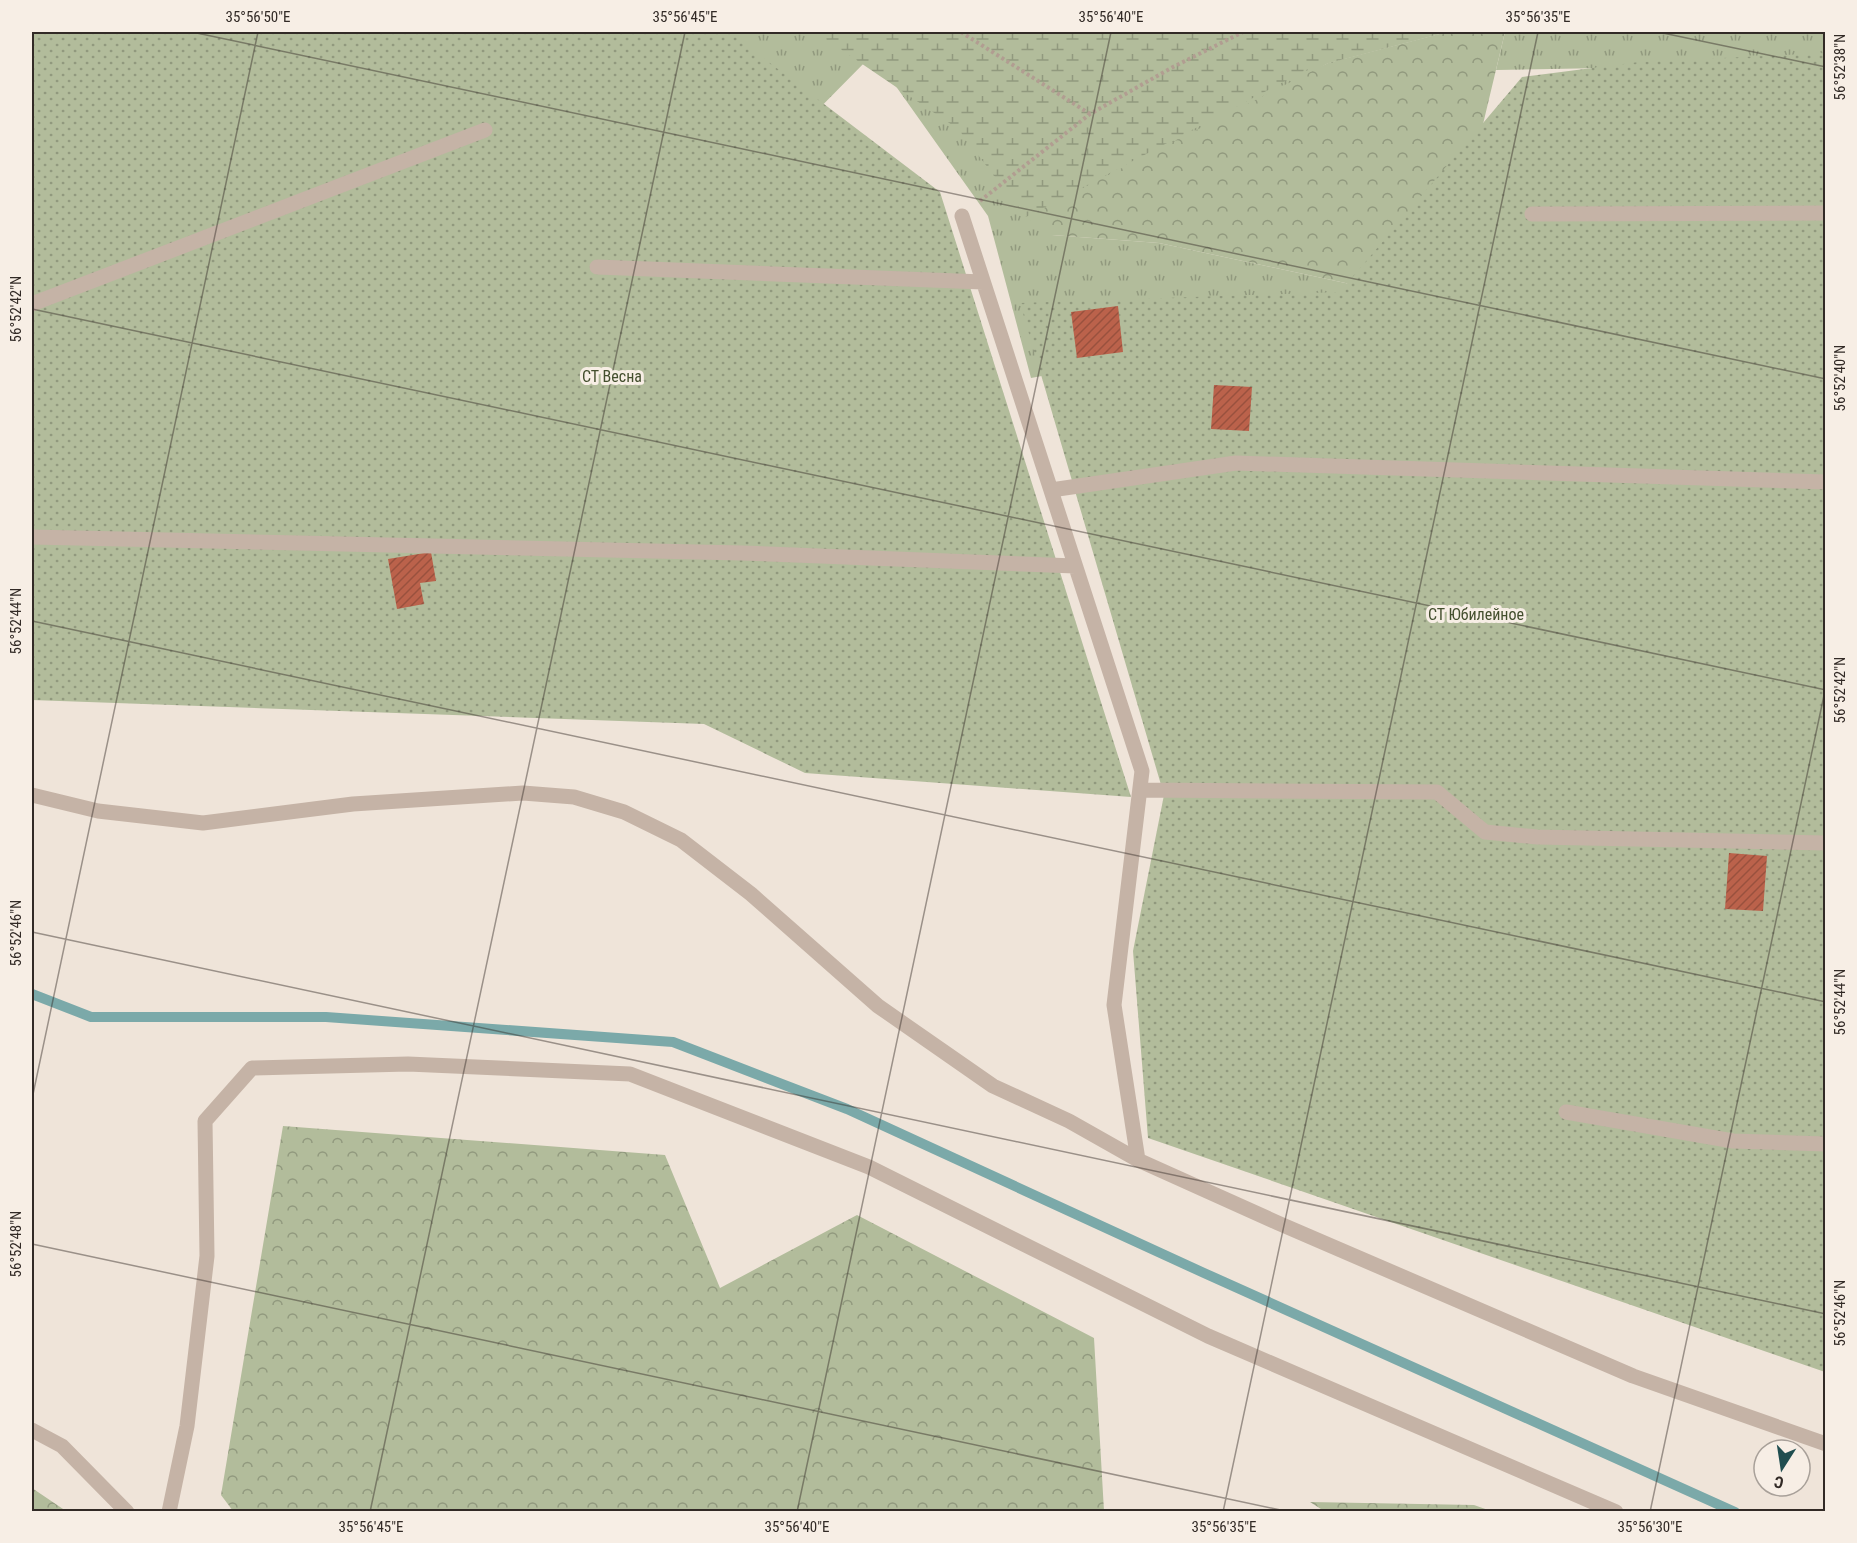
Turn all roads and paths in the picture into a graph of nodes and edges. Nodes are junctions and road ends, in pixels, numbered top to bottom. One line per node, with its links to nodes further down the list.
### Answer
1 (962, 32): 3 (path)
2 (1243, 32): 3 (path)
3 (1090, 114): 7 (path)
4 (485, 130): 10 (street)
5 (1826, 213): 6 (street)
6 (1532, 214)
7 (962, 216): 9 (street)
8 (597, 267): 9 (street)
9 (983, 282): 12 (street)
10 (32, 304)
11 (1826, 482): 12 (street)
12 (1051, 490): 14 (street)
13 (32, 537): 14 (street)
14 (1075, 566): 15 (street)
15 (1140, 790): 17 (street); 20 (street)
16 (32, 795): 20 (street)
17 (1826, 843)
18 (1566, 1112): 19 (street)
19 (1826, 1144)
20 (1138, 1160): 22 (street)
21 (32, 1430): 23 (street)
22 (1826, 1444)
23 (127, 1512)
24 (169, 1512): 25 (street)
25 (1616, 1512)

